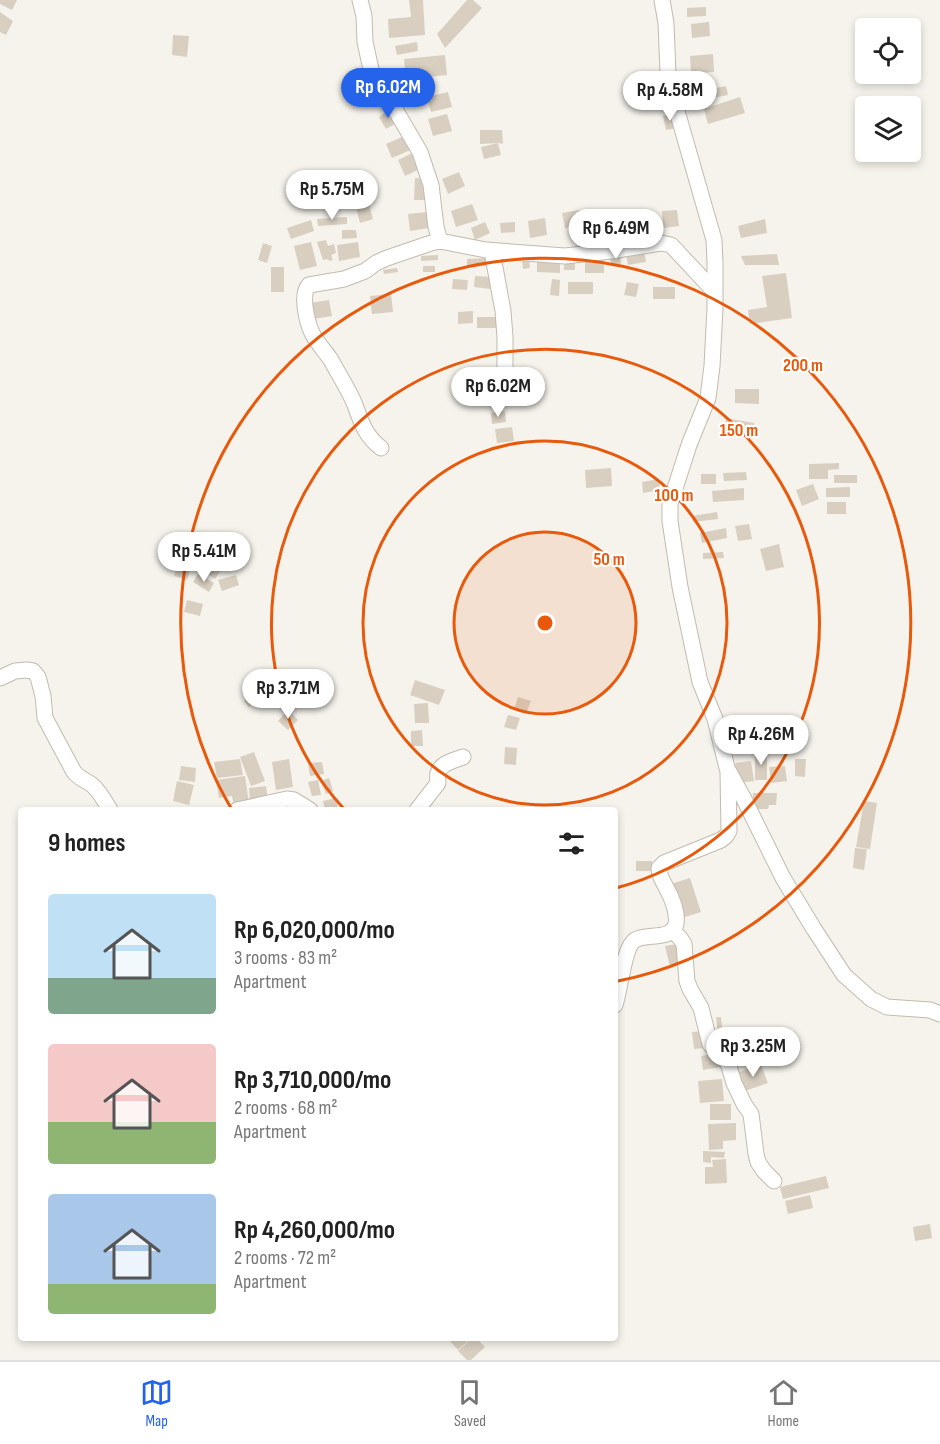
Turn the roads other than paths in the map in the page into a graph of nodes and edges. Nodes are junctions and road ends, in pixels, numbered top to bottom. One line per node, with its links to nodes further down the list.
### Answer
1 (360, 0): 3 (street)
2 (662, 0): 5 (street)
3 (440, 241): 4 (street); 7 (street)
4 (492, 251): 5 (street); 6 (street)
5 (715, 292): 10 (street)
6 (505, 386)
7 (381, 448)
8 (0, 678): 11 (street)
9 (463, 757): 14 (street)
10 (727, 768): 15 (street); 17 (street)
11 (108, 807)
12 (251, 807): 13 (street)
13 (305, 807)
14 (419, 807)
15 (673, 931): 16 (street); 18 (street)
16 (618, 996)
17 (940, 1014)
18 (774, 1182)

